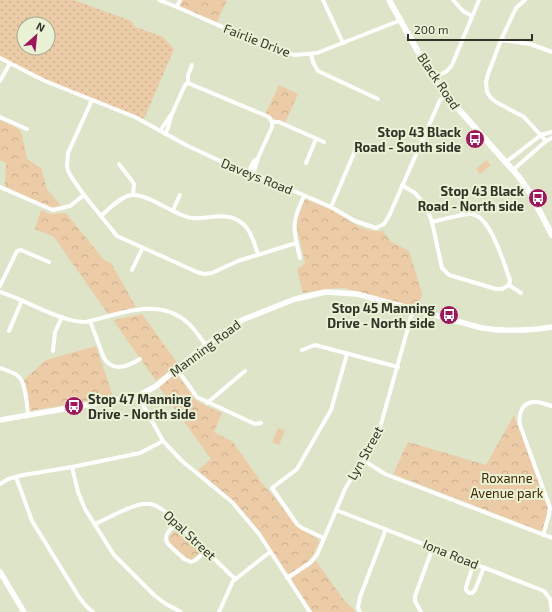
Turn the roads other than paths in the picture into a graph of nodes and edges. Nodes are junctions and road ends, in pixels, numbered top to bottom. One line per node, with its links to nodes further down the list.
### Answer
1 (159, 0): 8 (street, Fairlie Drive)
2 (180, 0): 8 (street)
3 (323, 0): 12 (street)
4 (389, 0): 10 (main road, Black Road)
5 (453, 0): 9 (street)
6 (479, 0): 9 (street)
7 (525, 0): 11 (street)
8 (177, 7): 14 (street, Fairlie Drive)
9 (472, 16): 18 (street)
10 (400, 20): 12 (street, Fairlie Drive); 18 (main road, Black Road)
11 (501, 40): 13 (street); 31 (street)
12 (343, 43): 14 (street, Fairlie Drive)
13 (552, 52)
14 (311, 54): 22 (street)
15 (0, 58): 16 (street, Daveys Road)
16 (10, 63): 19 (street); 23 (street, Daveys Road)
17 (192, 66): 20 (street)
18 (434, 78): 21 (main road, Black Road)
19 (0, 81)
20 (188, 83): 24 (street); 26 (street)
21 (446, 95): 37 (main road, Black Road); 42 (street, Daveys Road)
22 (378, 99)
23 (92, 100): 28 (street, Daveys Road); 44 (street)
24 (171, 116): 28 (street); 30 (street)
25 (0, 117): 27 (street)
26 (272, 122): 33 (street); 41 (street)
27 (27, 130)
28 (160, 131): 30 (street, Daveys Road)
29 (552, 132): 31 (street)
30 (165, 134): 41 (street, Daveys Road)
31 (541, 135): 34 (street); 37 (street)
32 (552, 138): 34 (street)
33 (316, 139): 35 (street); 38 (street)
34 (546, 141): 40 (street)
35 (324, 142)
36 (358, 144): 48 (street)
37 (506, 162): 40 (main road, Black Road)
38 (306, 163)
39 (118, 164): 45 (street)
40 (513, 170): 52 (main road, Black Road)
41 (251, 174): 47 (street, Daveys Road)
42 (402, 185): 48 (street, Daveys Road); 51 (street)
43 (0, 187): 44 (street)
44 (84, 195): 50 (street)
45 (133, 195): 49 (street); 50 (street)
46 (180, 195): 49 (street)
47 (304, 196): 48 (street, Daveys Road); 53 (street)
48 (331, 207)
49 (173, 210): 55 (street)
50 (101, 216): 54 (street)
51 (432, 222): 59 (street); 59 (street)
52 (552, 235)
53 (296, 243): 55 (street); 56 (street)
54 (142, 248): 55 (street); 58 (street)
55 (258, 254)
56 (300, 258)
57 (50, 262): 60 (street)
58 (132, 270)
59 (509, 285): 62 (street)
60 (0, 286)
61 (0, 292): 63 (street)
62 (521, 293)
63 (22, 300): 65 (street); 68 (street)
64 (413, 310): 67 (street, Manning Road); 69 (street, Manning Road); 74 (street, Lyn Street)
65 (62, 317): 66 (street); 71 (street)
66 (90, 321): 69 (street); 73 (street)
67 (552, 327)
68 (9, 331)
69 (206, 345): 76 (street, Manning Road)
70 (302, 350): 72 (street)
71 (53, 351)
72 (347, 354): 74 (street); 94 (street)
73 (140, 359)
74 (398, 367): 85 (street, Lyn Street)
75 (0, 368): 81 (street)
76 (177, 369): 78 (street, Manning Road); 79 (street)
77 (246, 371): 79 (street)
78 (138, 396): 81 (street, Manning Road); 84 (street)
79 (207, 403): 83 (street)
80 (552, 406): 93 (street)
81 (28, 416): 82 (street, Manning Road)
82 (0, 420)
83 (261, 423)
84 (163, 441): 86 (street); 98 (street)
85 (363, 460): 89 (street, Lyn Street); 93 (street)
86 (72, 467): 87 (street); 91 (street)
87 (16, 477): 88 (street); 105 (street)
88 (0, 484)
89 (336, 510): 92 (street, Iona Road); 94 (street, Lyn Street)
90 (177, 523): 91 (street, Opal Street); 97 (street, Opal Street); 97 (street)
91 (95, 524): 106 (street)
92 (386, 529): 96 (street, Iona Road); 109 (street)
93 (543, 535): 95 (street)
94 (324, 538): 102 (street, Lyn Street)
95 (552, 538)
96 (433, 547): 99 (street, Iona Road); 110 (street)
97 (206, 550): 103 (street, Opal Street)
98 (270, 552): 102 (street); 103 (street)
99 (474, 563): 100 (street, Iona Road); 100 (street)
100 (484, 567): 111 (street, Iona Road)
101 (0, 572): 104 (street)
102 (287, 578): 108 (street)
103 (235, 579): 107 (street)
104 (24, 612)
105 (93, 612)
106 (182, 612)
107 (219, 612)
108 (310, 612)
109 (360, 612)
110 (421, 612)
111 (552, 612)

